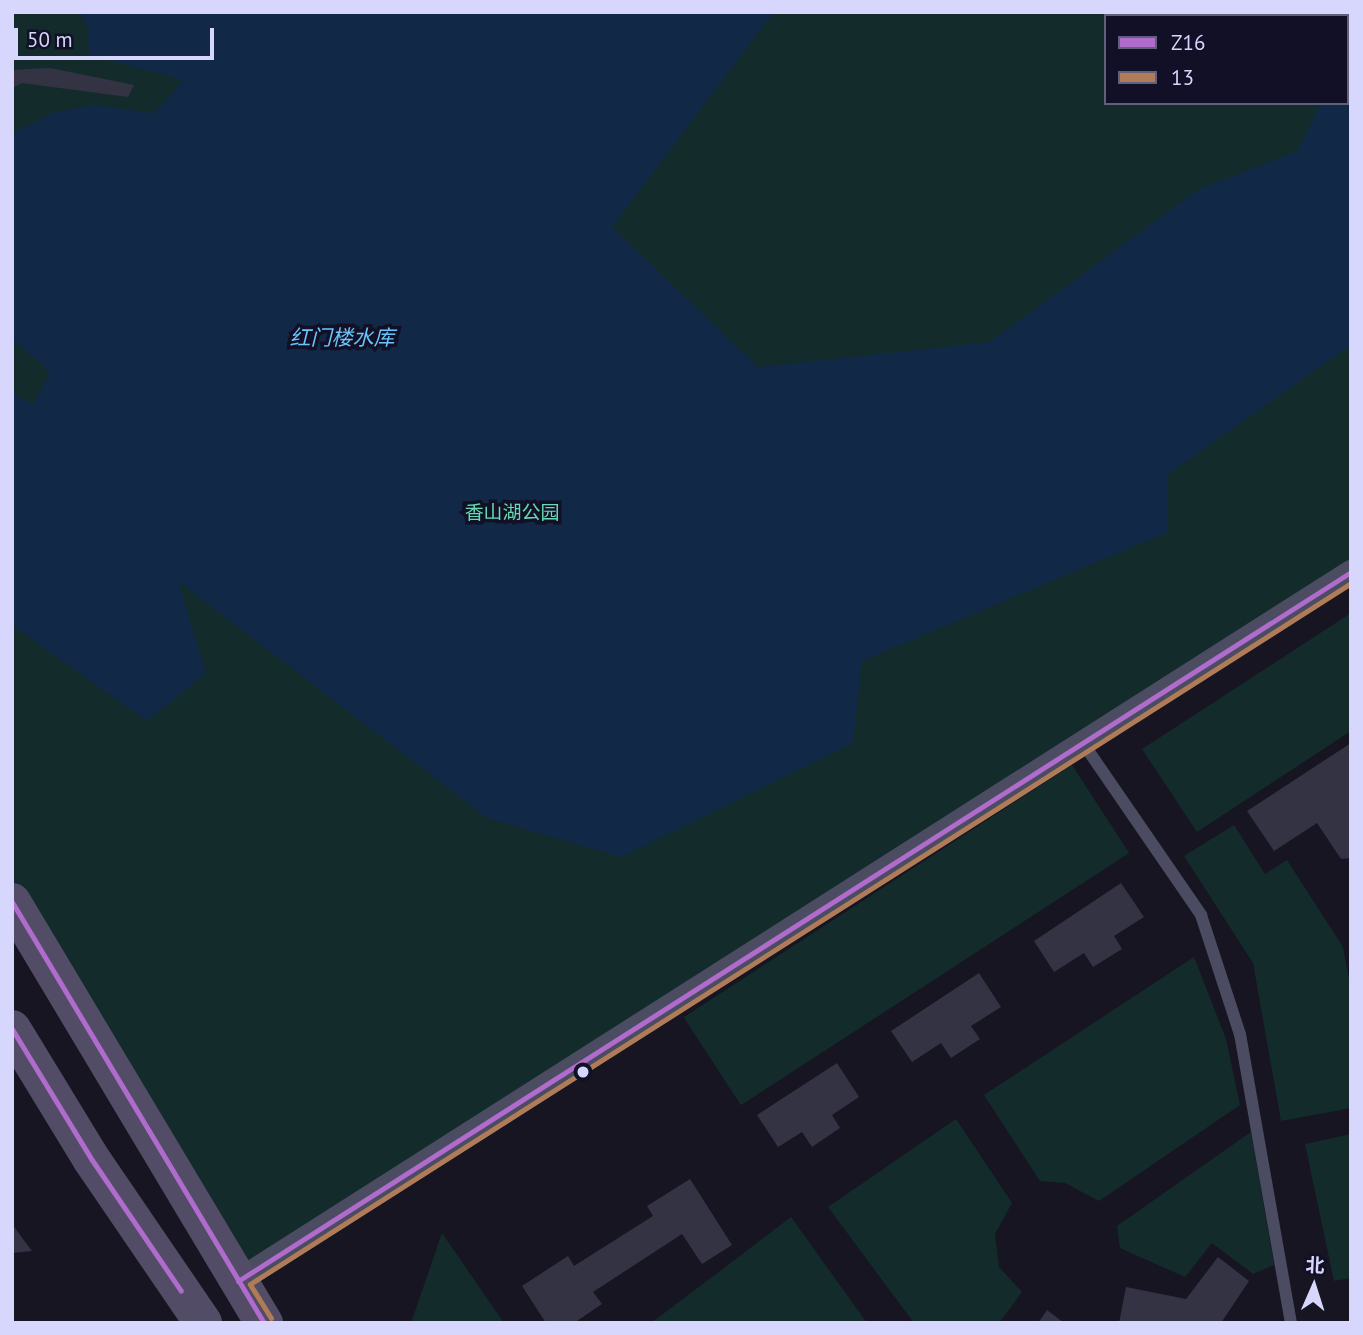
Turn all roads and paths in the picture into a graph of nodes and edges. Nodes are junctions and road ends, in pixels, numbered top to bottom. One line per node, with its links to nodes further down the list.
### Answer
1 (1351, 572): 2 (street)
2 (1083, 743): 5 (street); 8 (lane)
3 (12, 902): 5 (main road)
4 (12, 1029): 6 (main road)
5 (238, 1281): 7 (main road)
6 (203, 1323)
7 (264, 1323)
8 (1292, 1323)

